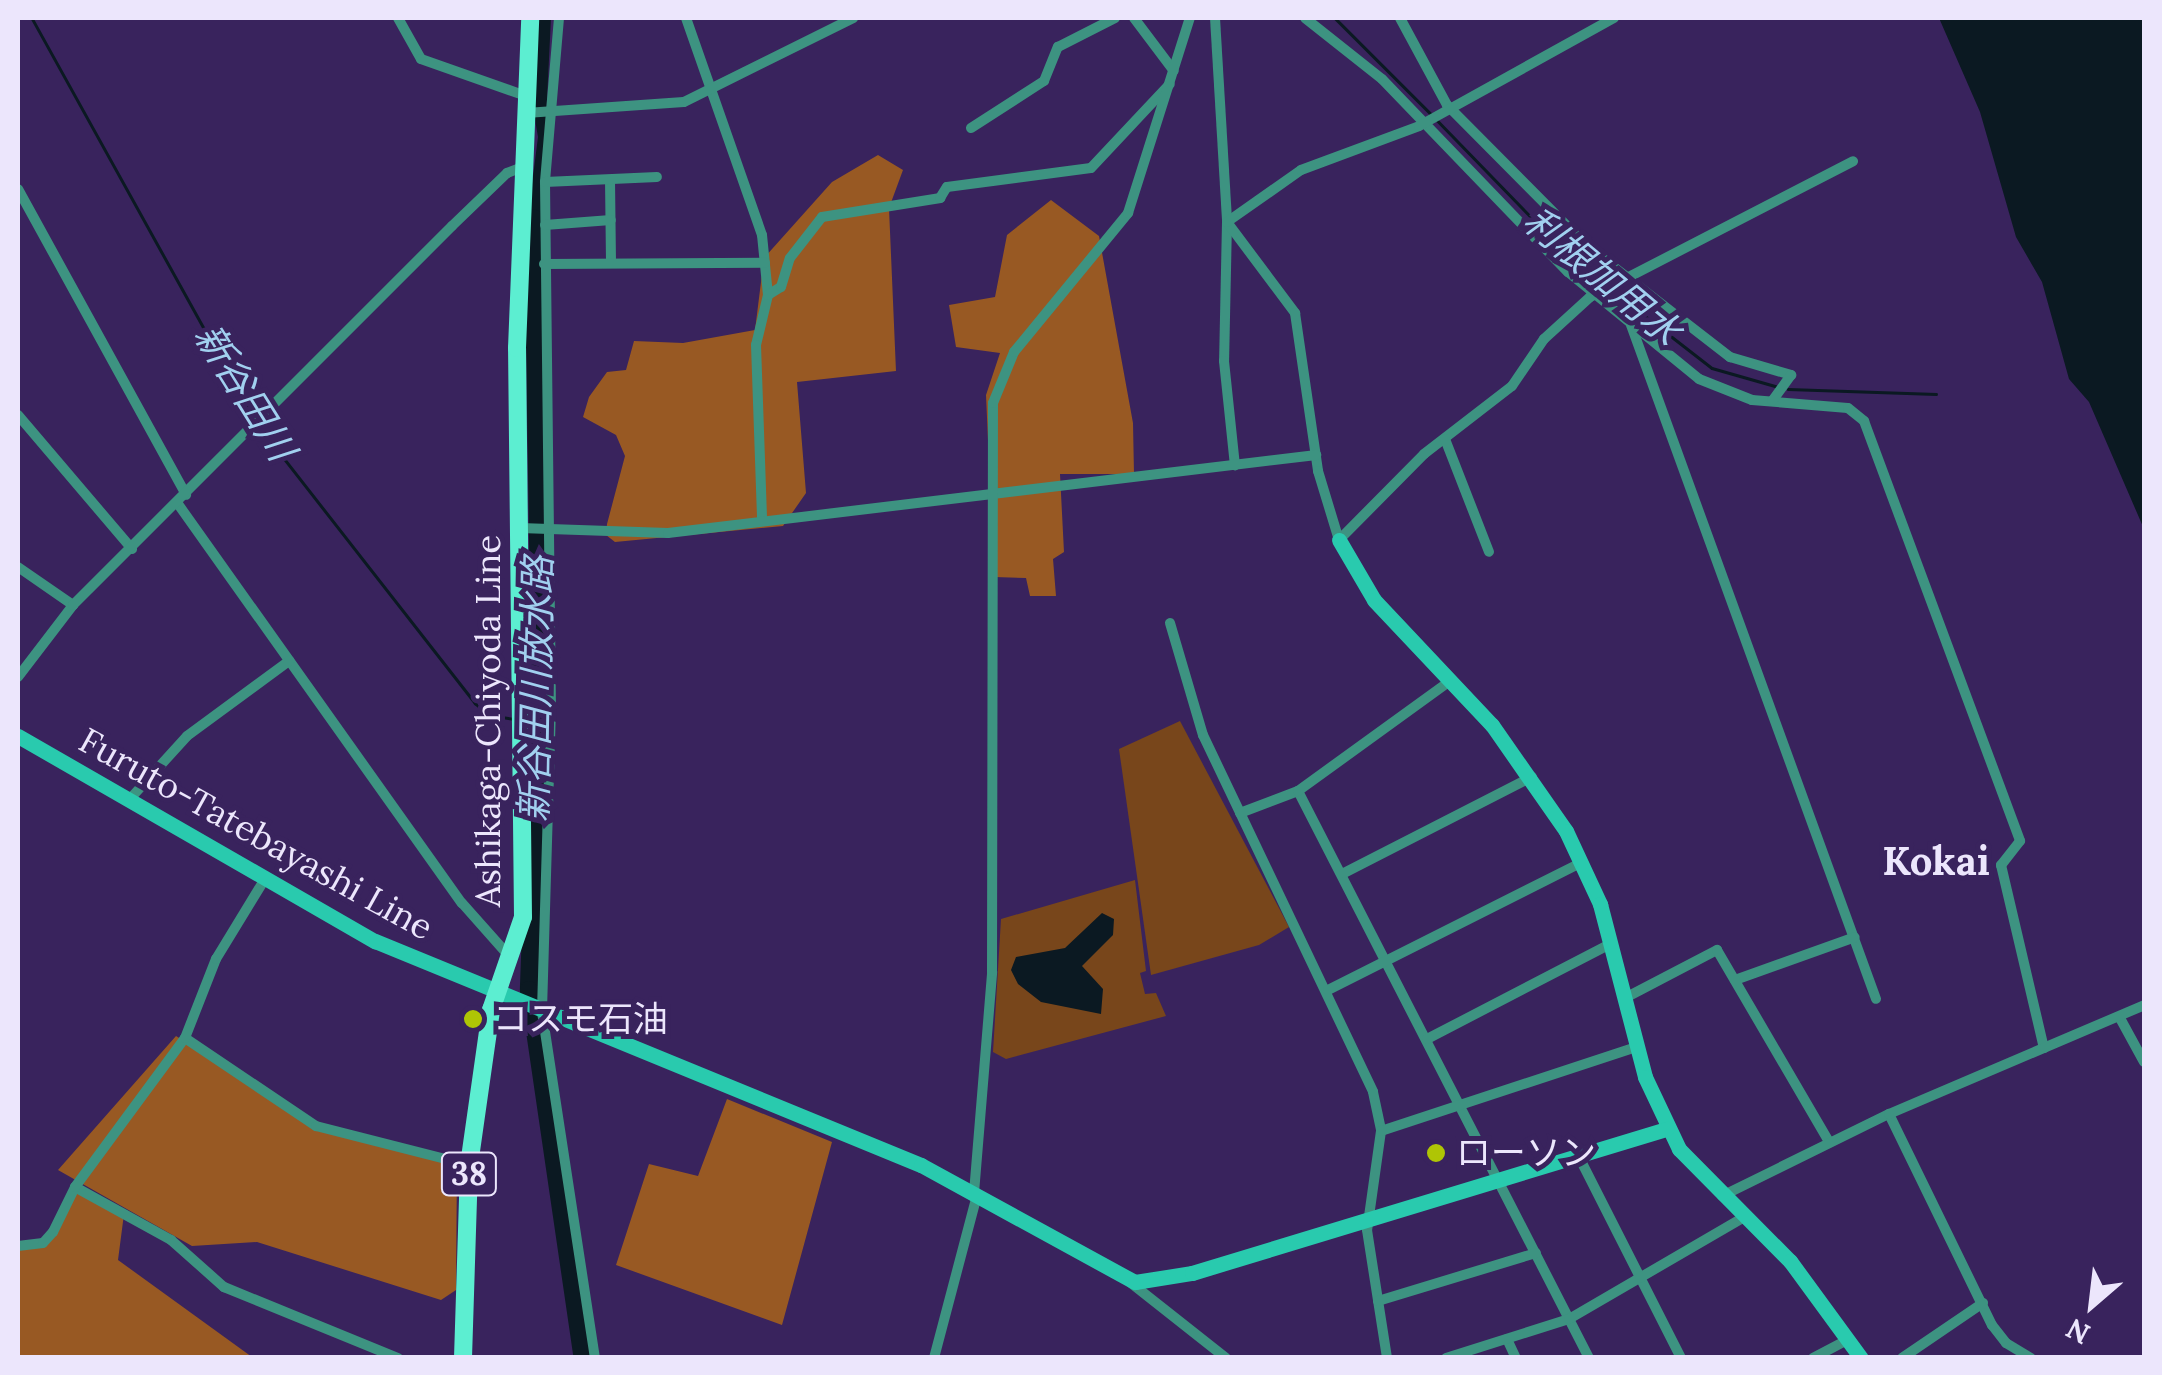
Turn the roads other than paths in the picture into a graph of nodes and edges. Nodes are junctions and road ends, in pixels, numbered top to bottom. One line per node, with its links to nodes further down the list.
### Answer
1 (398, 18): 17 (street)
2 (530, 18): 17 (main road, Ashikaga-Chiyoda Line / 38)
3 (559, 18): 18 (street)
4 (686, 18): 15 (street)
5 (854, 18): 15 (street)
6 (1115, 18): 20 (street)
7 (1134, 18): 13 (street)
8 (1190, 18): 13 (street)
9 (1216, 18): 28 (street)
10 (1306, 18): 19 (street)
11 (1401, 18): 16 (street)
12 (1614, 18): 16 (street)
13 (1174, 71): 14 (street)
14 (1170, 84): 35 (street); 42 (street)
15 (710, 94): 18 (street); 31 (street)
16 (1447, 104): 19 (street); 33 (street)
17 (526, 108): 18 (street); 22 (main road, Ashikaga-Chiyoda Line / 38)
18 (548, 115): 25 (street)
19 (1430, 118): 28 (street); 34 (street)
20 (971, 128)
21 (1853, 162): 33 (street)
22 (525, 166): 43 (street); 45 (main road, Ashikaga-Chiyoda Line / 38)
23 (657, 177): 24 (street)
24 (610, 180): 25 (street); 27 (street)
25 (545, 182): 29 (street)
26 (18, 189): 43 (street)
27 (610, 220): 29 (street); 30 (street)
28 (1227, 222): 40 (street); 41 (street)
29 (545, 225): 32 (street)
30 (611, 262): 31 (street); 32 (street)
31 (765, 263): 35 (street)
32 (544, 264): 46 (street)
33 (1625, 278): 34 (street); 37 (street)
34 (1596, 294): 36 (street); 39 (street)
35 (768, 295): 44 (street)
36 (1631, 324): 37 (street); 64 (street)
37 (1772, 401): 79 (street)
38 (18, 415): 48 (street)
39 (1444, 439): 47 (street); 49 (street)
40 (1316, 456): 41 (street); 47 (street)
41 (1235, 464): 42 (street)
42 (993, 490): 44 (street); 90 (street)
43 (182, 500): 48 (street); 53 (street)
44 (762, 520): 46 (street)
45 (524, 527): 46 (street); 66 (main road, Ashikaga-Chiyoda Line / 38)
46 (545, 527): 74 (street)
47 (1339, 540): 55 (main road)
48 (132, 549): 51 (street)
49 (1489, 552)
50 (18, 567): 51 (street)
51 (73, 606): 54 (street)
52 (1170, 623): 60 (street)
53 (289, 660): 59 (street); 66 (street)
54 (18, 677)
55 (1450, 681): 57 (main road); 58 (street)
56 (18, 736): 59 (main road, Furuto-Tatebayashi Line)
57 (1533, 777): 61 (main road); 62 (street)
58 (1298, 791): 60 (street); 62 (street)
59 (129, 800): 63 (main road, Furuto-Tatebayashi Line)
60 (1240, 813): 69 (street)
61 (1582, 862): 65 (main road); 67 (street)
62 (1344, 873): 67 (street)
63 (266, 877): 70 (main road, Furuto-Tatebayashi Line); 76 (street)
64 (1855, 937): 68 (street); 72 (street)
65 (1612, 943): 71 (main road); 77 (street)
66 (511, 958): 70 (main road, Ashikaga-Chiyoda Line / 38)
67 (1386, 961): 69 (street); 77 (street)
68 (1735, 980): 71 (street); 85 (street)
69 (1328, 990): 84 (street)
70 (496, 992): 74 (main road, Furuto-Tatebayashi Line); 87 (main road, Ashikaga-Chiyoda Line / 38)
71 (1624, 998): 78 (main road)
72 (1876, 999)
73 (2144, 1005): 75 (street)
74 (534, 1009): 90 (main road, Furuto-Tatebayashi Line); 105 (street)
75 (2120, 1018): 79 (street); 80 (street)
76 (184, 1038): 87 (street); 89 (street)
77 (1427, 1039): 81 (street)
78 (1636, 1048): 81 (street); 83 (main road)
79 (2044, 1048): 82 (street)
80 (2144, 1062)
81 (1460, 1103): 84 (street); 88 (street)
82 (1889, 1114): 85 (street); 99 (street)
83 (1667, 1129): 86 (main road); 91 (main road)
84 (1381, 1131): 93 (street)
85 (1830, 1142): 91 (street)
86 (1578, 1155): 88 (main road); 97 (street)
87 (469, 1165): 104 (main road, Ashikaga-Chiyoda Line / 38)
88 (1498, 1179): 93 (main road); 95 (street)
89 (76, 1187): 94 (street); 103 (street)
90 (976, 1194): 96 (main road, Furuto-Tatebayashi Line); 106 (street)
91 (1721, 1197): 92 (main road)
92 (1744, 1217): 97 (street); 102 (main road)
93 (1367, 1220): 96 (main road); 98 (street)
94 (18, 1246)
95 (1536, 1253): 98 (street); 100 (street)
96 (1126, 1279): 107 (street)
97 (1642, 1280): 100 (street); 112 (street)
98 (1378, 1301): 108 (street)
99 (1983, 1303): 115 (street); 116 (street)
100 (1570, 1319): 101 (street); 111 (street)
101 (1507, 1338): 109 (street); 110 (street)
102 (1849, 1340): 113 (street); 114 (main road)
103 (398, 1358)
104 (464, 1358)
105 (594, 1358)
106 (934, 1358)
107 (1226, 1358)
108 (1387, 1358)
109 (1446, 1358)
110 (1516, 1358)
111 (1589, 1358)
112 (1681, 1358)
113 (1813, 1358)
114 (1862, 1358)
115 (1902, 1358)
116 (2031, 1358)

